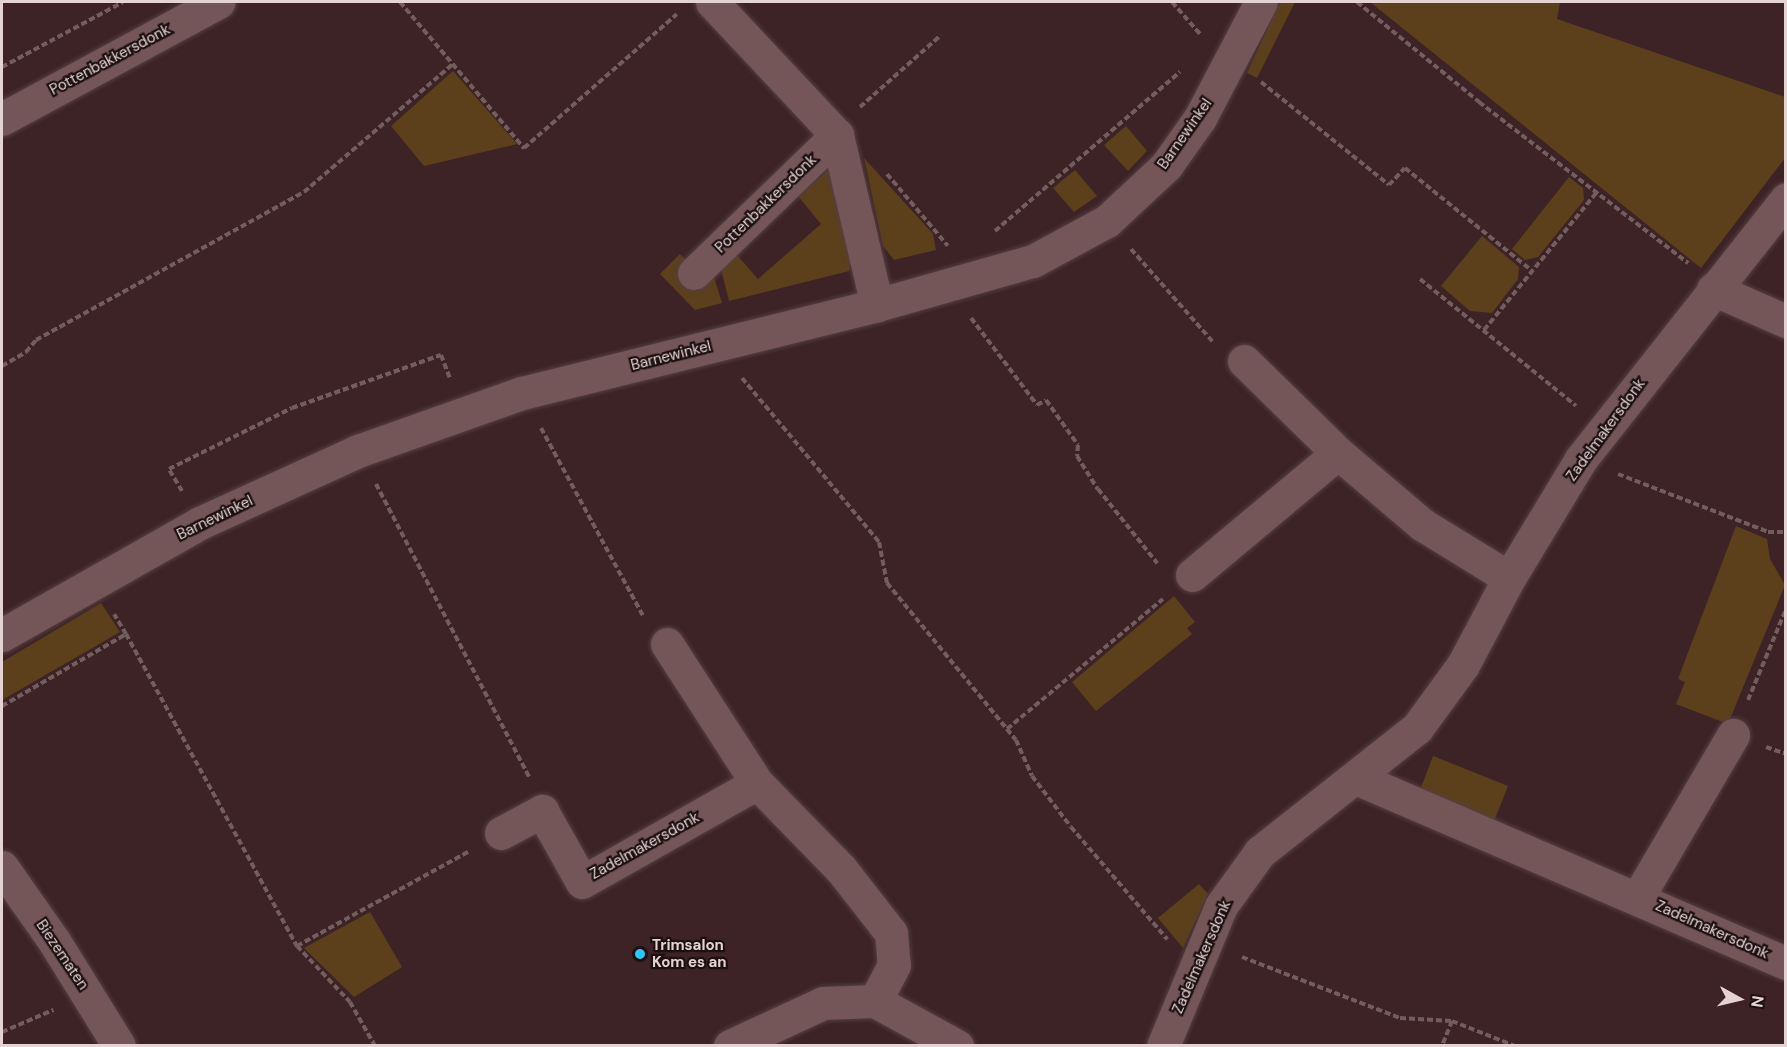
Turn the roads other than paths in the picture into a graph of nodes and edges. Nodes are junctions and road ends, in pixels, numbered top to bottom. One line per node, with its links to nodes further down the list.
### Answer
1 (218, 2): 4 (street, Pottenbakkersdonk)
2 (1261, 2): 9 (street, Barnewinkel)
3 (697, 5): 5 (street)
4 (2, 119)
5 (837, 135): 7 (street, Pottenbakkersdonk); 9 (street)
6 (1785, 199): 8 (street, Zadelmakersdonk)
7 (694, 273)
8 (1714, 287): 10 (street); 13 (street, Zadelmakersdonk)
9 (877, 305): 15 (street, Barnewinkel)
10 (1785, 321)
11 (1244, 361): 12 (street)
12 (1338, 453): 13 (street); 14 (street)
13 (1509, 578): 18 (street, Zadelmakersdonk)
14 (1184, 582)
15 (2, 635)
16 (668, 644): 19 (street)
17 (1733, 735): 22 (street, Zadelmakersdonk)
18 (1356, 778): 22 (street, Zadelmakersdonk); 28 (street, Zadelmakersdonk)
19 (757, 783): 20 (street, Zadelmakersdonk); 24 (street)
20 (501, 833)
21 (2, 867): 25 (street, Biezematen)
22 (1638, 897): 23 (street, Zadelmakersdonk)
23 (1785, 963)
24 (875, 1000): 26 (street); 27 (street)
25 (119, 1046)
26 (730, 1046)
27 (957, 1046)
28 (1163, 1046)

